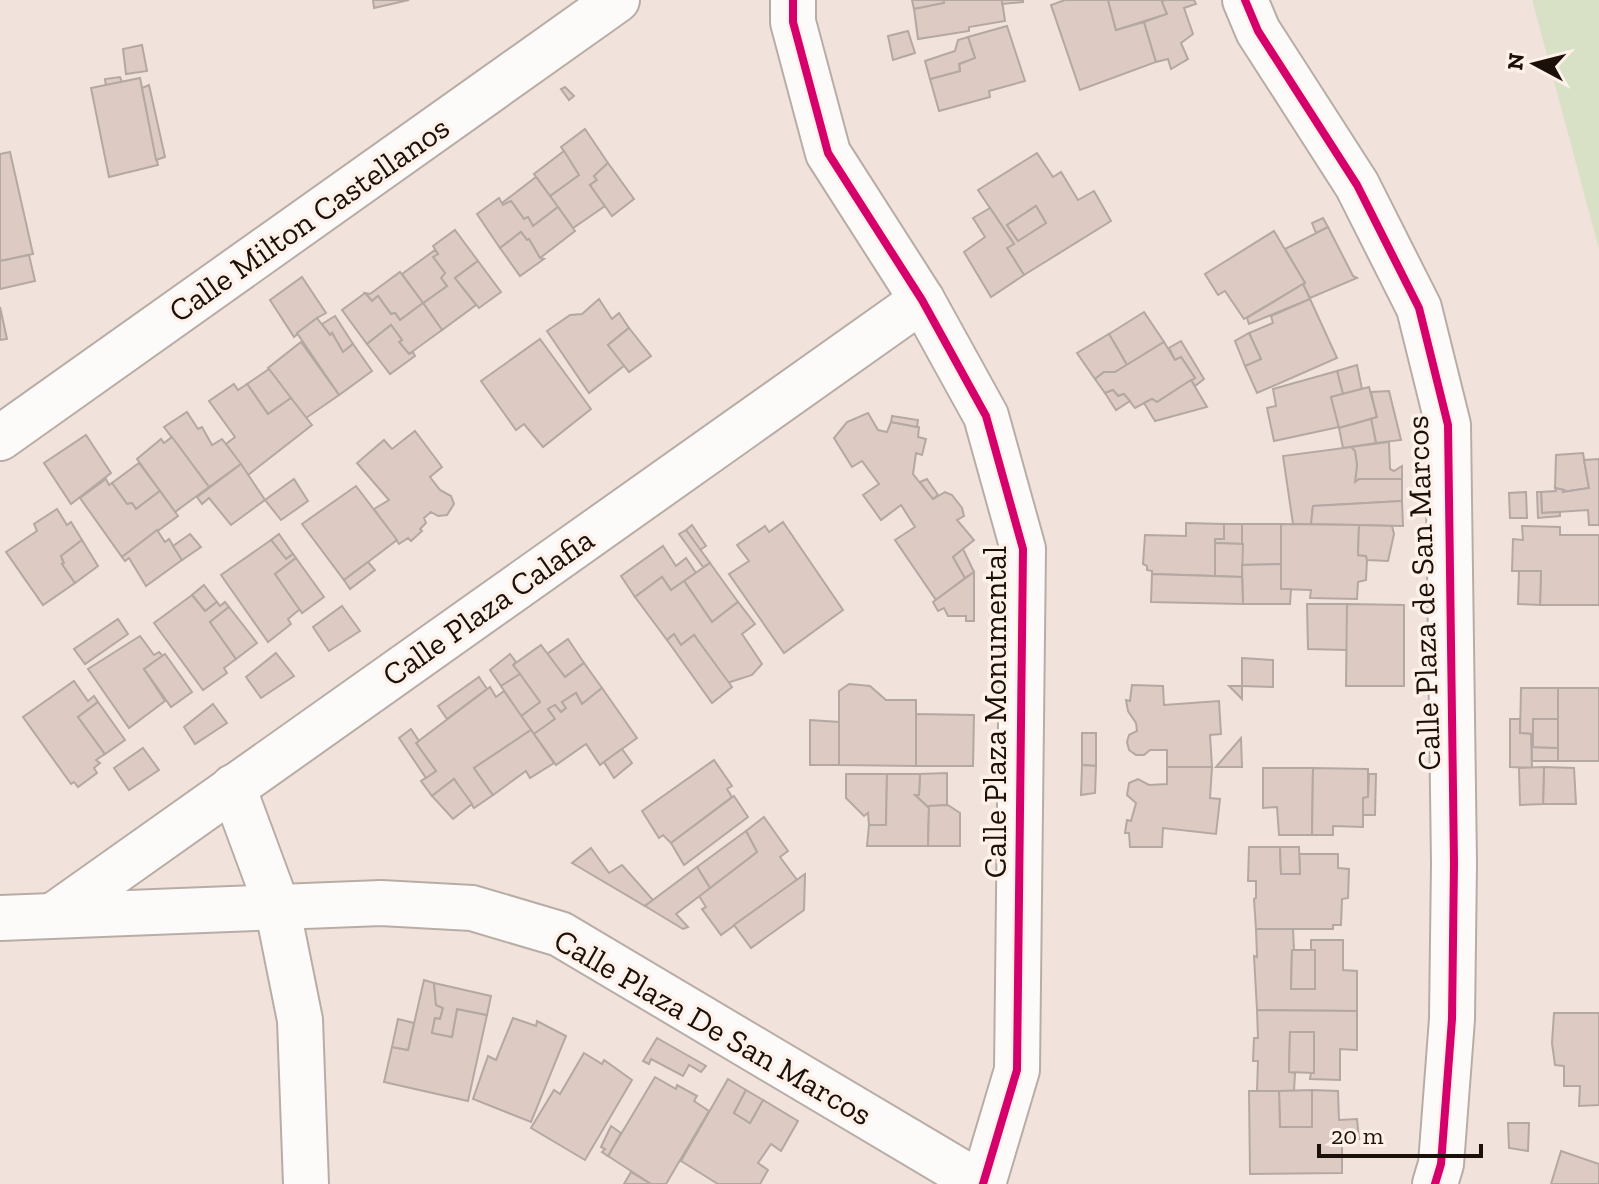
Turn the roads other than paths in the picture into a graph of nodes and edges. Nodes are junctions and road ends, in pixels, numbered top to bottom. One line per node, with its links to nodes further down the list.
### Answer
1 (617, 0): 5 (street, Calle Milton Castellanos)
2 (793, 0): 4 (street, Calle Plaza Monumental)
3 (1245, 0): 12 (street, Calle Plaza de San Marcos)
4 (922, 300): 6 (street, Calle Plaza Calafia); 11 (street, Calle Plaza Monumental)
5 (0, 438)
6 (233, 787): 7 (street); 8 (street, Calle Plaza Calafia)
7 (277, 906): 8 (street, Calle Plaza De San Marcos); 10 (street); 11 (street, Calle Plaza De San Marcos)
8 (54, 915): 9 (street, Calle Plaza De San Marcos)
9 (0, 918)
10 (306, 1184)
11 (982, 1184)
12 (1435, 1184)

